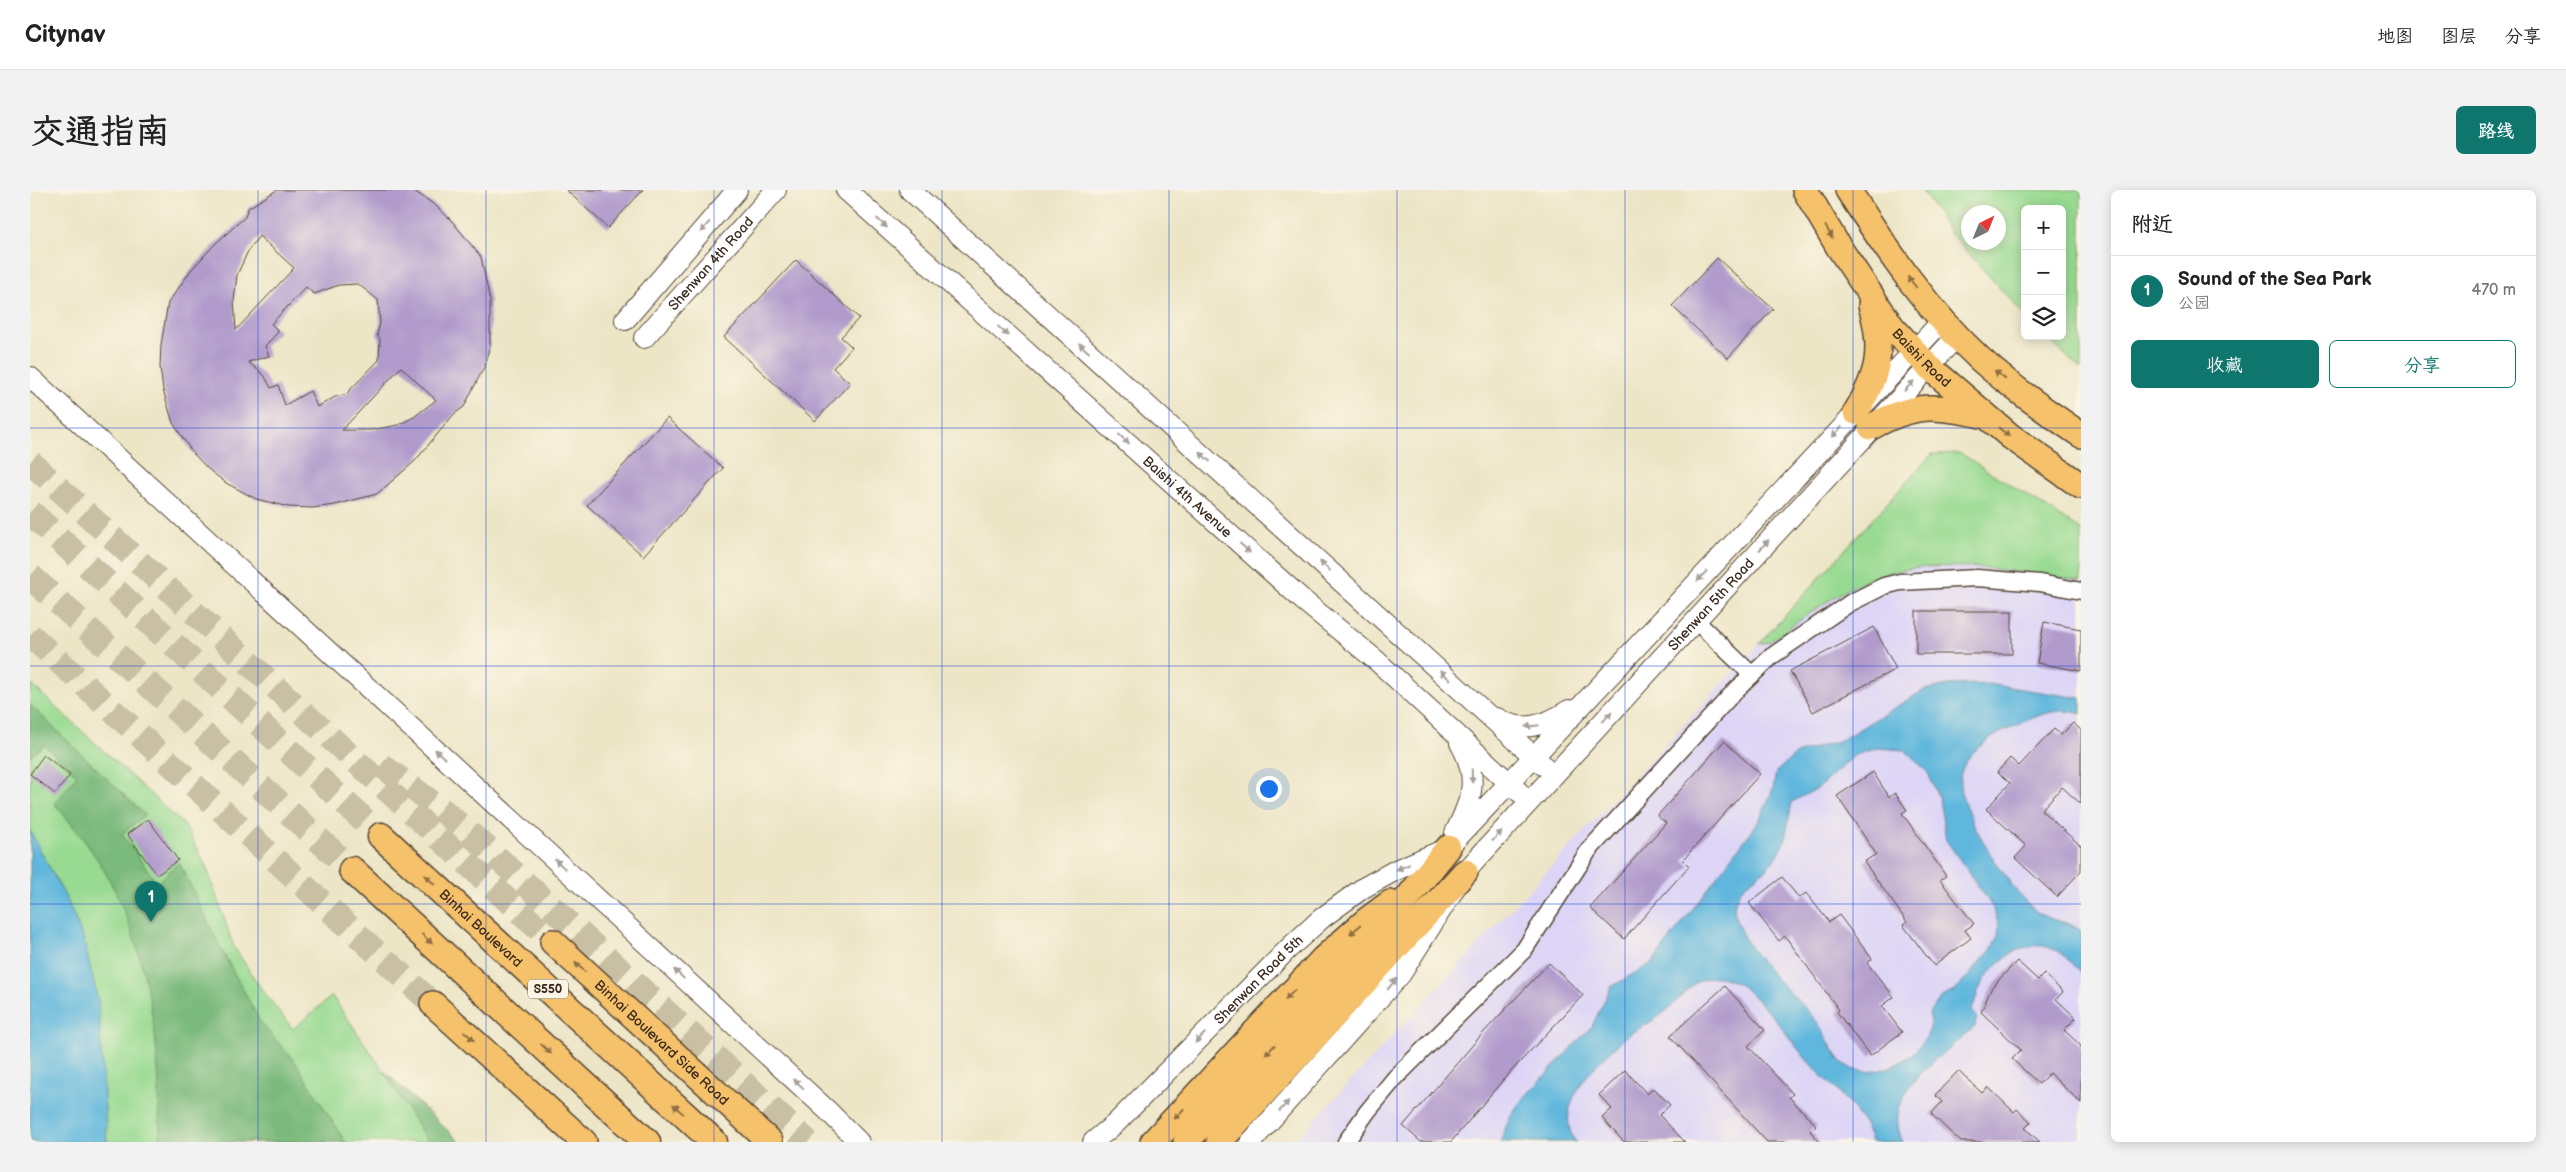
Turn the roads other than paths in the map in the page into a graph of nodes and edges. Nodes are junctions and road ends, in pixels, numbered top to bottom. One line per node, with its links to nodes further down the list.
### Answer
1 (737, 190): 8 (street, Shenwan 4th Road, one-way to 8)
2 (776, 190): 10 (street, Shenwan 4th Road)
3 (846, 190): 22 (street, Baishi 4th Avenue, one-way to 22)
4 (910, 190): 21 (street, one-way to 4)
5 (1805, 190): 7 (main road, Baishi Road, one-way to 7)
6 (1848, 190): 9 (main road, one-way to 6)
7 (1865, 286): 11 (main road, Baishi Road); 14 (main road)
8 (625, 320)
9 (1950, 328): 11 (street, Shenwan 5th Road); 15 (main road, one-way to 9)
10 (644, 338)
11 (1920, 359): 13 (main road, Baishi Road); 14 (street, Shenwan 5th Road)
12 (30, 377): 35 (street, one-way to 12)
13 (1984, 416): 14 (main road); 16 (main road, Baishi Road, one-way to 16)
14 (1864, 420): 18 (street, Shenwan 5th Road, one-way to 14); 20 (street, Shenwan 5th Road, one-way to 20)
15 (2081, 435)
16 (2081, 486)
17 (2081, 591): 19 (street)
18 (1694, 620): 19 (street); 24 (street, Shenwan 5th Road, one-way to 18)
19 (1751, 674): 48 (street)
20 (1590, 696): 21 (street, one-way to 21); 23 (street, Shenwan 5th Road)
21 (1482, 708): 23 (street)
22 (1454, 732): 25 (street, Baishi 4th Avenue); 28 (street, one-way to 28)
23 (1534, 756): 24 (street); 25 (street, Shenwan 5th Road)
24 (1554, 775): 26 (street, Shenwan 5th Road)
25 (1509, 783): 26 (street, Baishi 4th Avenue); 28 (street, Shenwan 5th Road)
26 (1529, 802): 30 (street, Shenwan 5th Road, one-way to 26)
27 (381, 836): 39 (highway, Binhai Boulevard / S550, one-way to 27)
28 (1448, 848): 31 (main road); 43 (street, Shenwan Road 5th, one-way to 43)
29 (352, 870): 38 (highway, one-way to 38)
30 (1464, 872): 46 (main road); 47 (street, one-way to 30)
31 (1422, 880): 44 (main road, one-way to 44); 45 (main road, one-way to 45)
32 (553, 942): 40 (main road, Binhai Boulevard Side Road, one-way to 32)
33 (433, 1004): 34 (main road, one-way to 34)
34 (527, 1090): 36 (main road); 37 (main road)
35 (827, 1110): 41 (street); 42 (street)
36 (567, 1142)
37 (584, 1142)
38 (647, 1142)
39 (714, 1142)
40 (770, 1142)
41 (859, 1142)
42 (872, 1142)
43 (1093, 1142)
44 (1152, 1142)
45 (1186, 1142)
46 (1219, 1142)
47 (1252, 1142)
48 (1346, 1142)

